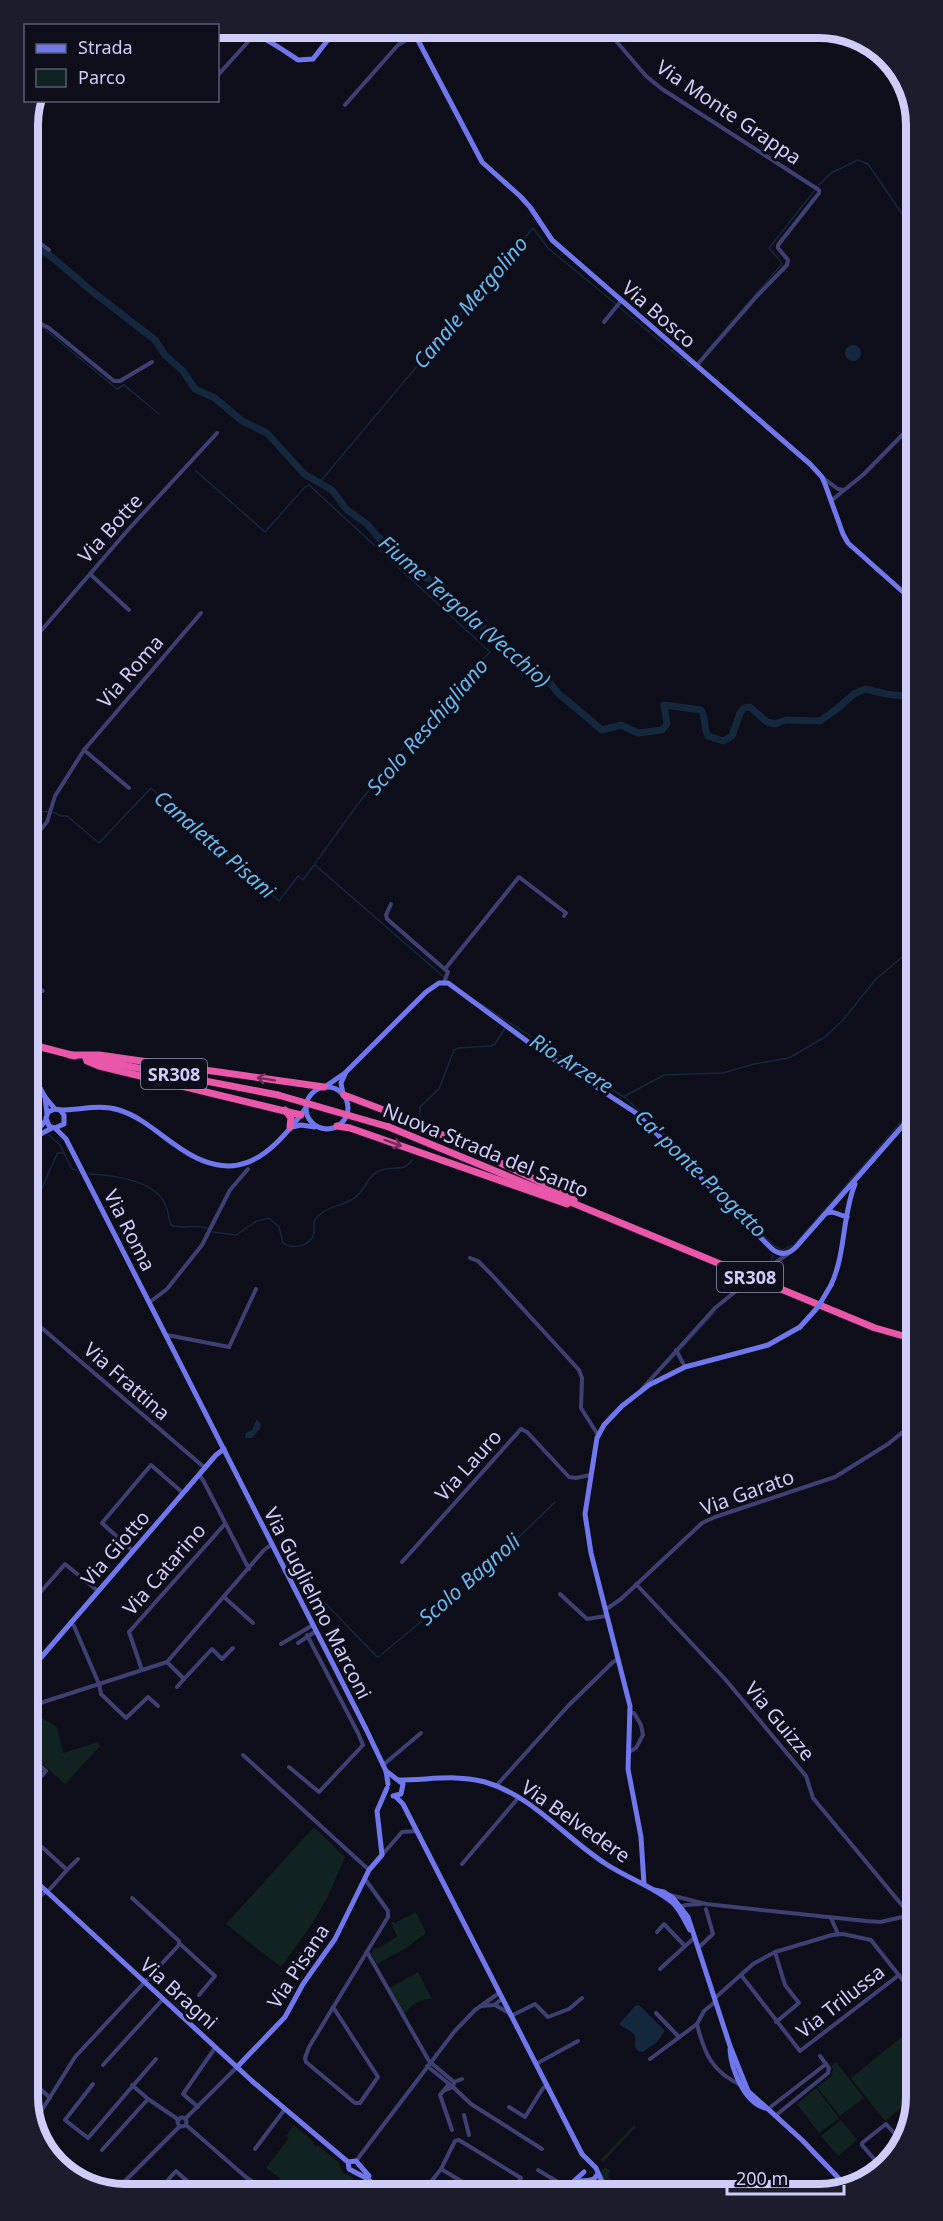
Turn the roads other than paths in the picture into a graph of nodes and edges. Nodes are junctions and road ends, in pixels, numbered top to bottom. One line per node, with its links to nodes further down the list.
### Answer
1 (251, 38): 7 (street)
2 (262, 38): 3 (street)
3 (331, 38)
4 (410, 38): 8 (street)
5 (417, 38): 11 (street, Via Bosco)
6 (613, 38): 15 (street, Via Monte Grappa)
7 (219, 74)
8 (345, 105)
9 (38, 242): 10 (street)
10 (49, 250)
11 (619, 304): 13 (street); 15 (street, Via Bosco)
12 (38, 322): 14 (street)
13 (604, 322)
14 (152, 362)
15 (696, 366): 18 (street, Via Bosco)
16 (906, 431): 19 (street)
17 (217, 433): 21 (street, Via Botte)
18 (822, 477): 19 (street); 20 (street, Via Bosco)
19 (845, 490): 20 (street)
20 (832, 501): 22 (street, Via Bosco)
21 (90, 574): 23 (street); 25 (street, Via Botte)
22 (906, 595)
23 (129, 610)
24 (201, 613): 26 (street, Via Roma)
25 (38, 634)
26 (84, 750): 27 (street); 28 (street, Via Roma)
27 (129, 788)
28 (38, 834)
29 (390, 904): 31 (street)
30 (564, 916): 31 (street)
31 (445, 969): 32 (street)
32 (444, 982): 37 (street); 61 (street)
33 (38, 987): 34 (street)
34 (43, 991)
35 (38, 1047): 36 (highway, Nuova Strada del Santo / SR308)
36 (70, 1055): 39 (highway, one-way to 36); 44 (highway); 58 (highway, Nuova Strada del Santo / SR308, bridge)
37 (345, 1073): 39 (street); 40 (street)
38 (38, 1083): 41 (street)
39 (325, 1087): 40 (street); 45 (street)
40 (344, 1095): 49 (street); 58 (highway)
41 (45, 1097): 42 (street); 46 (street)
42 (57, 1109): 43 (street); 46 (street); 47 (street)
43 (81, 1109): 47 (street); 50 (street)
44 (285, 1110): 45 (highway); 50 (highway)
45 (303, 1111): 50 (street); 51 (street)
46 (46, 1117): 52 (street, Via Roma); 53 (street)
47 (64, 1121): 52 (street); 55 (street, Via Roma)
48 (906, 1122): 57 (street)
49 (337, 1126): 51 (street); 58 (highway, one-way to 58)
50 (290, 1127): 51 (street)
51 (319, 1127)
52 (54, 1128): 54 (street); 55 (street, Via Roma)
53 (38, 1129)
54 (38, 1136)
55 (66, 1139): 68 (street, Via Roma)
56 (248, 1169): 68 (street)
57 (857, 1180): 59 (street); 60 (street)
58 (588, 1209): 71 (highway, Nuova Strada del Santo / SR308)
59 (825, 1214): 60 (street); 62 (street)
60 (847, 1217): 73 (street, bridge)
61 (775, 1251): 62 (street); 64 (street)
62 (789, 1253): 64 (street)
63 (470, 1258): 76 (street)
64 (776, 1262): 65 (street)
65 (768, 1268)
66 (741, 1287): 72 (street)
67 (256, 1289): 70 (street)
68 (150, 1302): 70 (street, Via Roma)
69 (38, 1325): 78 (street, Via Frattina)
70 (167, 1335): 77 (street, Via Roma)
71 (906, 1337)
72 (676, 1350): 73 (street); 74 (street)
73 (685, 1367): 74 (street)
74 (641, 1390): 76 (street)
75 (906, 1429): 87 (street, Via Garato)
76 (598, 1435): 80 (street)
77 (224, 1449): 78 (street, Via Giotto); 83 (street, Via Guglielmo Marconi)
78 (205, 1468): 79 (street, Via Giotto)
79 (199, 1475): 81 (street, Via Giotto); 82 (street)
80 (590, 1475): 85 (street, Via Lauro); 92 (street)
81 (183, 1492): 84 (street, Via Giotto); 84 (street)
82 (225, 1524): 86 (street); 103 (street, Via Catarino)
83 (272, 1545): 86 (street); 95 (street, Via Guglielmo Marconi)
84 (133, 1551): 88 (street, Via Giotto)
85 (402, 1562)
86 (249, 1569): 91 (street)
87 (636, 1584): 92 (street, Via Garato); 149 (street, Via Guizze)
88 (98, 1591): 90 (street); 93 (street, Via Giotto)
89 (560, 1594): 92 (street)
90 (38, 1596)
91 (224, 1598): 94 (street); 102 (street)
92 (605, 1613): 100 (street)
93 (71, 1623): 101 (street, Via Giotto); 105 (street)
94 (253, 1623)
95 (314, 1628): 96 (street); 98 (street); 110 (street, Via Guglielmo Marconi)
96 (308, 1635): 97 (street); 111 (street)
97 (298, 1643)
98 (281, 1644)
99 (233, 1648): 104 (street)
100 (618, 1659): 109 (street); 122 (street)
101 (38, 1661)
102 (167, 1662): 103 (street); 104 (street)
103 (142, 1671): 105 (street)
104 (184, 1678): 106 (street)
105 (99, 1684): 107 (street); 108 (street)
106 (177, 1688)
107 (38, 1704)
108 (158, 1706)
109 (630, 1713): 113 (street); 113 (street)
110 (366, 1729): 111 (street); 117 (street, Via Guglielmo Marconi)
111 (358, 1733): 116 (street)
112 (421, 1733): 117 (street)
113 (628, 1752): 133 (street)
114 (243, 1755): 135 (street)
115 (38, 1764): 119 (street)
116 (289, 1767)
117 (384, 1768): 120 (street, Via Guglielmo Marconi); 121 (street, Via Guglielmo Marconi)
118 (422, 1779): 120 (street, Via Belvedere); 122 (street, Via Belvedere); 123 (street, Via Belvedere)
119 (38, 1780)
120 (398, 1780): 121 (street); 123 (street)
121 (387, 1786): 124 (street); 126 (street)
122 (496, 1786): 125 (street, Via Belvedere)
123 (403, 1791): 124 (street); 127 (street)
124 (394, 1796): 126 (street); 127 (street)
125 (519, 1797): 132 (street); 136 (street, Via Belvedere)
126 (381, 1802): 130 (street)
127 (403, 1804): 128 (street)
128 (417, 1831): 130 (street, Via Pisana); 167 (street)
129 (42, 1847): 134 (street)
130 (382, 1855): 135 (street, Via Pisana)
131 (78, 1859): 134 (street)
132 (462, 1864)
133 (643, 1867): 136 (street); 139 (street)
134 (67, 1870): 141 (street)
135 (369, 1870): 137 (street, Via Pisana)
136 (629, 1877): 139 (street, Via Belvedere)
137 (365, 1879): 159 (street); 189 (street, Via Pisana)
138 (38, 1883): 141 (street, Via Bragni)
139 (643, 1884): 140 (street)
140 (654, 1890): 142 (street); 147 (street)
141 (47, 1891): 143 (street); 164 (street, Via Bragni)
142 (667, 1894): 145 (street); 147 (street)
143 (38, 1898)
144 (132, 1898): 156 (street)
145 (690, 1900): 147 (street); 148 (street)
146 (695, 1904): 147 (street); 148 (street); 151 (street)
147 (679, 1906): 151 (street); 155 (street)
148 (705, 1906): 152 (street); 158 (street)
149 (906, 1910)
150 (906, 1916): 152 (street)
151 (688, 1917): 155 (street)
152 (831, 1918): 154 (street)
153 (657, 1932): 157 (street)
154 (838, 1934): 160 (street); 163 (street)
155 (694, 1937): 157 (street); 158 (street)
156 (179, 1943): 164 (street); 166 (street)
157 (684, 1945): 161 (street)
158 (698, 1948): 170 (street)
159 (367, 1952): 173 (street); 185 (street)
160 (775, 1952): 162 (street); 176 (street)
161 (660, 1969)
162 (741, 1975): 170 (street); 176 (street)
163 (899, 1975): 165 (street); 176 (street, Via Trilussa)
164 (144, 1981): 169 (street, Via Bragni); 197 (street)
165 (906, 1984)
166 (199, 1995)
167 (501, 1996): 171 (street); 172 (street); 175 (street)
168 (582, 1998): 175 (street)
169 (163, 1999): 180 (street, Via Bragni); 188 (street)
170 (714, 2000): 177 (street); 181 (street)
171 (494, 2005): 172 (street); 175 (street)
172 (481, 2006): 185 (street)
173 (333, 2007): 173 (street)
174 (656, 2013): 178 (street)
175 (510, 2014): 186 (street)
176 (776, 2022)
177 (697, 2024): 178 (street); 193 (street)
178 (678, 2036): 183 (street)
179 (578, 2042): 186 (street)
180 (216, 2047): 189 (street, Via Bragni); 199 (street)
181 (730, 2048): 193 (street); 202 (street)
182 (820, 2055): 187 (street)
183 (650, 2059)
184 (156, 2060): 194 (street)
185 (429, 2064): 192 (street); 219 (street)
186 (536, 2064): 195 (street)
187 (826, 2064): 202 (street); 205 (street)
188 (103, 2065)
189 (237, 2067): 199 (street); 201 (street, Via Bragni)
190 (462, 2079): 192 (street)
191 (93, 2084): 194 (street)
192 (452, 2084): 210 (street); 213 (street)
193 (738, 2084): 202 (street)
194 (132, 2085): 198 (street)
195 (547, 2086): 200 (street); 216 (street)
196 (38, 2087): 197 (street)
197 (50, 2098): 203 (street)
198 (148, 2098): 207 (street); 214 (street)
199 (198, 2107): 206 (street)
200 (508, 2108)
201 (285, 2109): 215 (street); 217 (street, Via Bragni)
202 (766, 2109): 205 (street)
203 (39, 2114)
204 (465, 2115): 211 (street)
205 (775, 2116): 227 (street)
206 (185, 2119): 207 (street); 208 (street)
207 (179, 2120): 209 (street)
208 (186, 2125): 209 (street); 231 (street)
209 (180, 2126): 228 (street)
210 (452, 2130)
211 (469, 2135)
212 (897, 2135): 218 (street)
213 (542, 2149)
214 (102, 2150)
215 (255, 2150)
216 (582, 2154): 220 (street); 224 (street)
217 (348, 2162): 219 (street); 222 (street)
218 (876, 2162)
219 (357, 2163): 222 (street); 233 (street)
220 (592, 2166): 224 (street); 225 (street)
221 (441, 2169): 234 (street); 235 (street); 236 (street)
222 (352, 2170): 232 (street)
223 (538, 2170): 237 (street)
224 (584, 2171): 226 (street); 238 (street)
225 (597, 2175): 226 (street); 241 (street)
226 (589, 2180): 239 (street); 240 (street)
227 (841, 2181)
228 (123, 2183)
229 (164, 2183): 230 (street)
230 (190, 2183)
231 (255, 2183)
232 (374, 2183)
233 (377, 2183)
234 (430, 2183)
235 (465, 2183)
236 (518, 2184)
237 (559, 2184)
238 (571, 2184)
239 (575, 2184)
240 (593, 2184)
241 (602, 2184)

